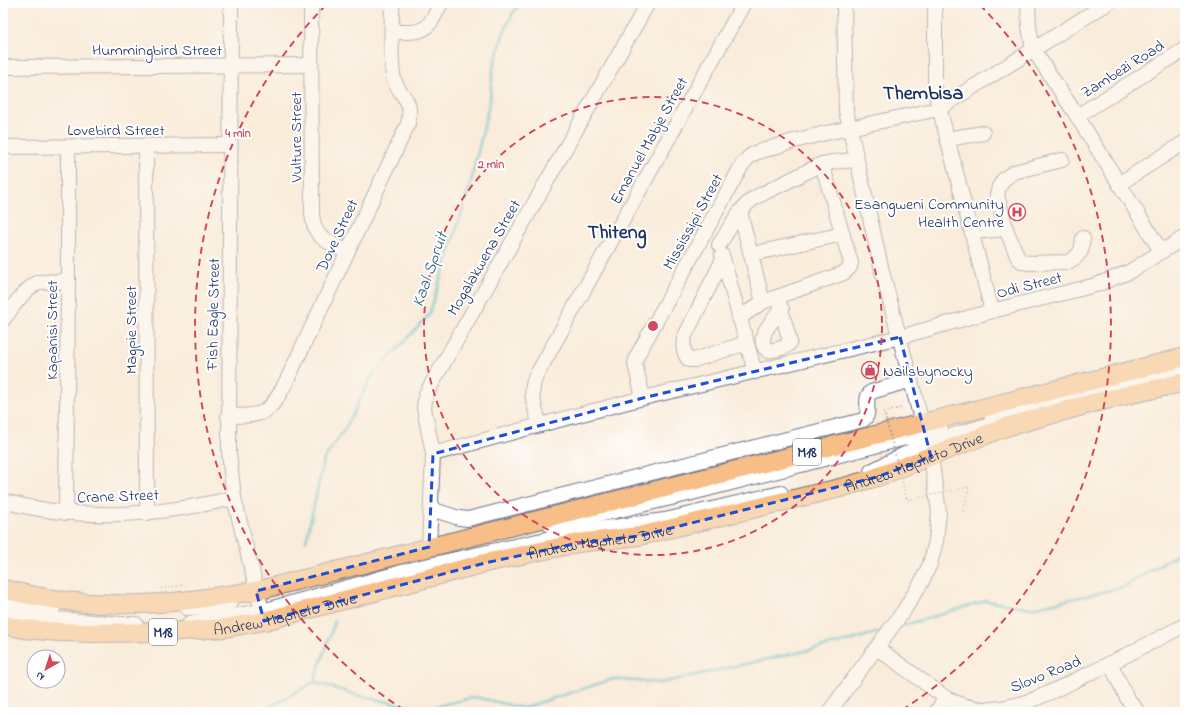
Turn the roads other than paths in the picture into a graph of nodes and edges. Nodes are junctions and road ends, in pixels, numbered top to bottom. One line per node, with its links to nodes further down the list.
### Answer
1 (231, 3): 14 (street, Fish Eagle Street)
2 (311, 3): 15 (street, Vulture Street)
3 (392, 3): 11 (street, Dove Street)
4 (441, 3): 11 (street)
5 (648, 3): 60 (street, Mogalakwena Street)
6 (744, 3): 58 (street, Emanuel Mabje Street)
7 (844, 3): 19 (street)
8 (935, 3): 17 (street)
9 (1028, 3): 12 (street)
10 (1108, 3): 12 (street, Mississipi Street)
11 (392, 32): 39 (street, Dove Street)
12 (1033, 49): 17 (street, Mississipi Street); 18 (street)
13 (1185, 49): 18 (street, Zambezi Road)
14 (230, 65): 15 (street, Hummingbird Street); 16 (street, Hummingbird Street); 23 (street, Fish Eagle Street)
15 (311, 65): 39 (street, Vulture Street)
16 (3, 67)
17 (938, 109): 19 (street, Mississipi Street); 21 (street)
18 (1077, 116): 30 (street)
19 (849, 129): 27 (street); 32 (street, Mississipi Street)
20 (982, 133): 21 (street)
21 (947, 140): 34 (street)
22 (1185, 142): 30 (street)
23 (230, 145): 24 (street, Lovebird Street); 57 (street, Fish Eagle Street)
24 (146, 146): 25 (street, Lovebird Street); 65 (street, Magpie Street)
25 (68, 147): 26 (street, Lovebird Street); 43 (street, Kapanisi Street)
26 (3, 148)
27 (856, 160): 29 (street); 48 (street)
28 (1062, 160): 33 (street)
29 (822, 164): 31 (street); 35 (street)
30 (1119, 184): 41 (street)
31 (740, 212): 38 (street); 44 (street)
32 (712, 220): 38 (street); 56 (street, Mississipi Street)
33 (1006, 229): 34 (street); 37 (street)
34 (972, 232): 45 (street)
35 (843, 234): 40 (street); 44 (street)
36 (1185, 237): 41 (street, Odi Street)
37 (1083, 238)
38 (719, 245): 42 (street)
39 (347, 252): 57 (street, Dove Street)
40 (761, 252)
41 (1161, 252): 45 (street, Odi Street)
42 (724, 259): 46 (street); 49 (street)
43 (68, 281): 47 (street); 64 (street, Kapanisi Street)
44 (763, 302): 46 (street)
45 (992, 311): 48 (street, Odi Street)
46 (739, 318): 49 (street)
47 (3, 320)
48 (900, 337): 52 (street, Odi Street); 54 (street)
49 (746, 343): 52 (street)
50 (1185, 357): 59 (main road, Andrew Mapheto Drive / M18)
51 (1185, 367): 59 (street)
52 (755, 372): 56 (street, Odi Street)
53 (1185, 375): 59 (street)
54 (911, 380): 59 (street); 63 (street)
55 (1185, 382): 59 (main road, Andrew Mapheto Drive / M18)
56 (644, 398): 58 (street, Odi Street)
57 (228, 416): 61 (street, Fish Eagle Street)
58 (540, 425): 60 (street, Odi Street)
59 (926, 439): 66 (main road, Andrew Mapheto Drive / M18); 67 (street); 67 (main road, Andrew Mapheto Drive / M18); 75 (street)
60 (433, 454): 63 (street, Mogalakwena Street)
61 (234, 498): 65 (street, Crane Street); 69 (street, Fish Eagle Street)
62 (3, 501): 64 (street, Crane Street)
63 (431, 509): 66 (street, Mogalakwena Street)
64 (66, 513): 65 (street, Crane Street)
65 (147, 513)
66 (430, 547): 67 (main road, Andrew Mapheto Drive / M18)
67 (337, 584): 69 (main road, Andrew Mapheto Drive / M18); 72 (main road, Andrew Mapheto Drive / M18)
68 (3, 589): 69 (main road, M18)
69 (257, 593): 70 (street); 72 (street, Fish Eagle Street)
70 (3, 600)
71 (3, 613): 72 (street)
72 (263, 616): 73 (main road, Andrew Mapheto Drive / M18)
73 (3, 625)
74 (1185, 625): 76 (street, Slovo Road)
75 (878, 646): 77 (street, Slovo Road); 80 (street)
76 (1110, 664): 78 (street, Slovo Road); 79 (street)
77 (946, 698): 78 (street, Slovo Road); 81 (street)
78 (1000, 710)
79 (1133, 710)
80 (829, 712)
81 (936, 712)

